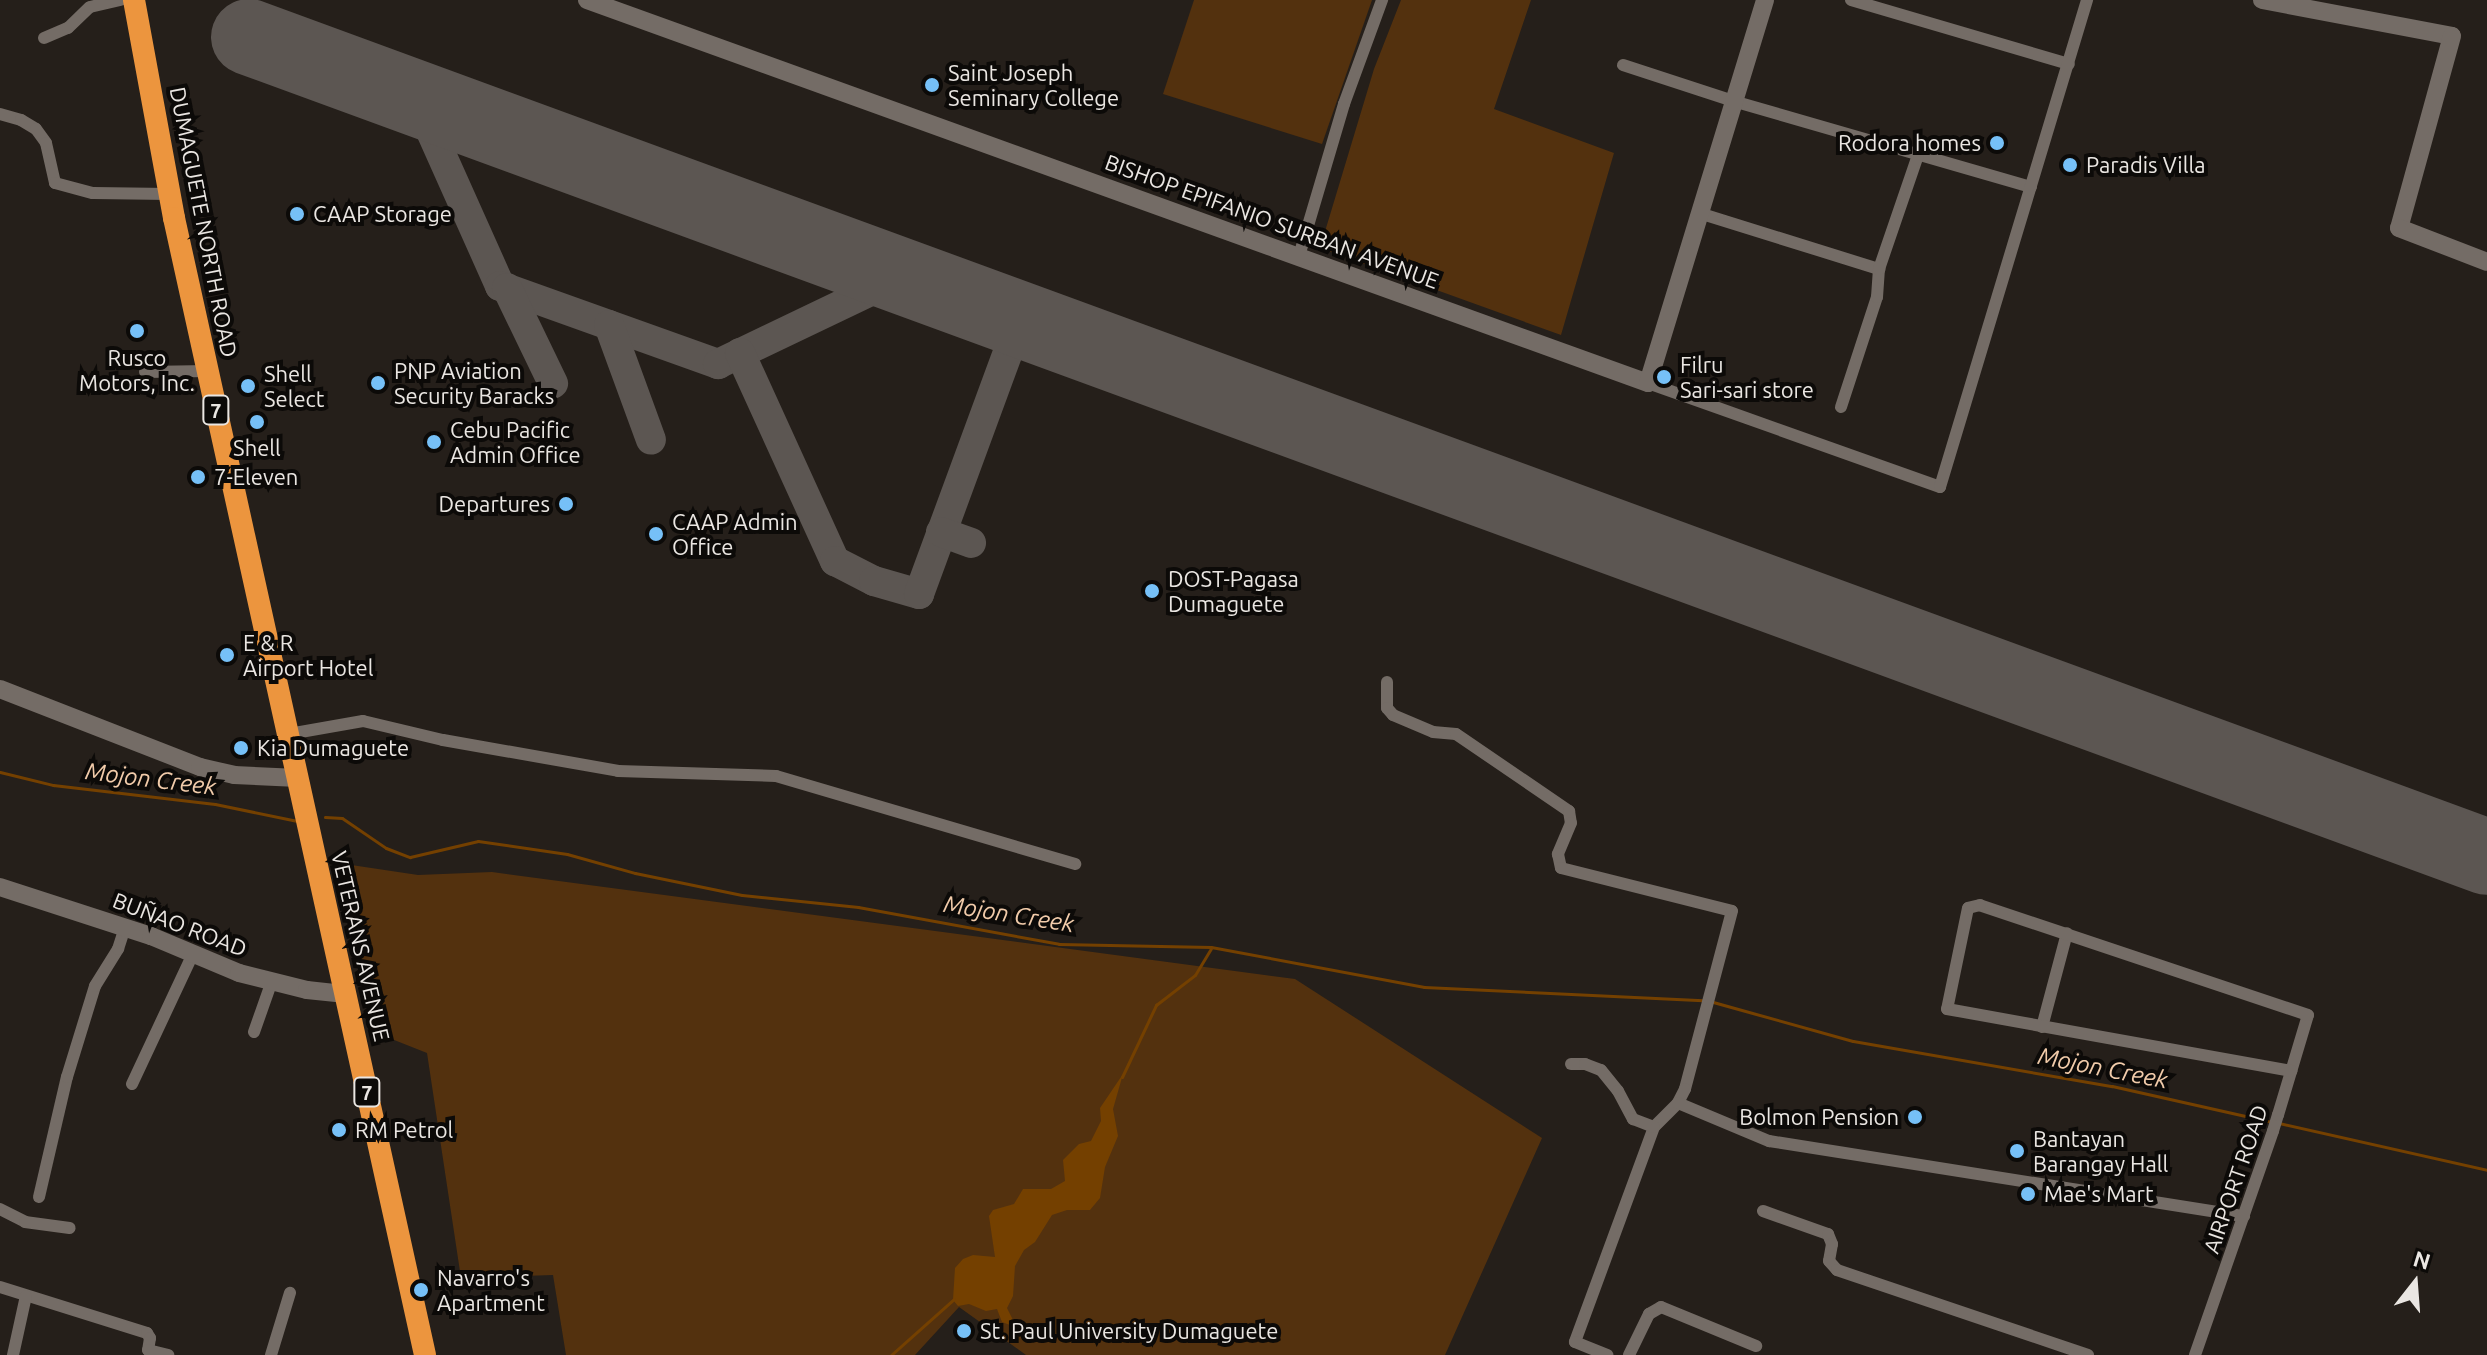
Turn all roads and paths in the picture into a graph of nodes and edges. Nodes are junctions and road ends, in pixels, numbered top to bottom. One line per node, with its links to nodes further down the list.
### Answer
1 (120, 0): 9 (street)
2 (134, 0): 16 (highway, DUMAGUETE NORTH ROAD / 7)
3 (587, 0): 18 (street, BISHOP EPIFANIO SURBAN AVENUE)
4 (1382, 0): 18 (street)
5 (1765, 0): 12 (street)
6 (1851, 0): 10 (street)
7 (2087, 0): 10 (street)
8 (2262, 0): 19 (street)
9 (44, 38)
10 (2069, 64): 15 (street)
11 (1623, 65): 12 (street)
12 (1733, 101): 14 (street); 17 (street)
13 (0, 114): 16 (street)
14 (1918, 155): 15 (street); 20 (street)
15 (2031, 187): 23 (street, BISHOP EPIFANIO SURBAN AVENUE)
16 (169, 194): 21 (highway, DUMAGUETE NORTH ROAD / 7)
17 (1699, 213): 20 (street); 23 (street)
18 (1299, 256): 23 (street, BISHOP EPIFANIO SURBAN AVENUE)
19 (2487, 262)
20 (1879, 269): 24 (street)
21 (208, 371): 22 (street); 27 (highway, DUMAGUETE NORTH ROAD / 7)
22 (145, 372)
23 (1648, 383)
24 (1841, 407)
25 (1387, 682): 42 (street)
26 (0, 689): 28 (street)
27 (289, 734): 28 (highway, DUMAGUETE NORTH ROAD / 7); 30 (street)
28 (298, 778): 29 (highway, DUMAGUETE NORTH ROAD / 7)
29 (308, 830): 36 (highway, VETERANS AVENUE / 7)
30 (1075, 864)
31 (0, 887): 32 (street, BUÑAO ROAD)
32 (125, 927): 34 (street, BUÑAO ROAD); 44 (street)
33 (2067, 933): 37 (street); 37 (street); 40 (street, AIRPORT ROAD)
34 (193, 954): 35 (street, BUÑAO ROAD); 41 (street)
35 (272, 981): 36 (street, BUÑAO ROAD); 38 (street)
36 (346, 994): 57 (highway, VETERANS AVENUE / 7)
37 (2042, 1027): 40 (street)
38 (254, 1032)
39 (1571, 1064): 43 (street)
40 (2291, 1071): 47 (street, AIRPORT ROAD)
41 (132, 1084)
42 (1678, 1103): 43 (street); 47 (street)
43 (1654, 1127): 58 (street)
44 (39, 1197)
45 (0, 1209): 48 (street)
46 (1763, 1211): 60 (street)
47 (2244, 1216): 61 (street, AIRPORT ROAD)
48 (70, 1228)
49 (0, 1287): 51 (street)
50 (290, 1293): 56 (street)
51 (26, 1296): 53 (street); 54 (street)
52 (1756, 1346): 59 (street)
53 (148, 1353): 55 (street)
54 (13, 1355)
55 (168, 1355)
56 (271, 1355)
57 (425, 1355)
58 (1607, 1355)
59 (1629, 1355)
60 (2088, 1355)
61 (2195, 1355)

